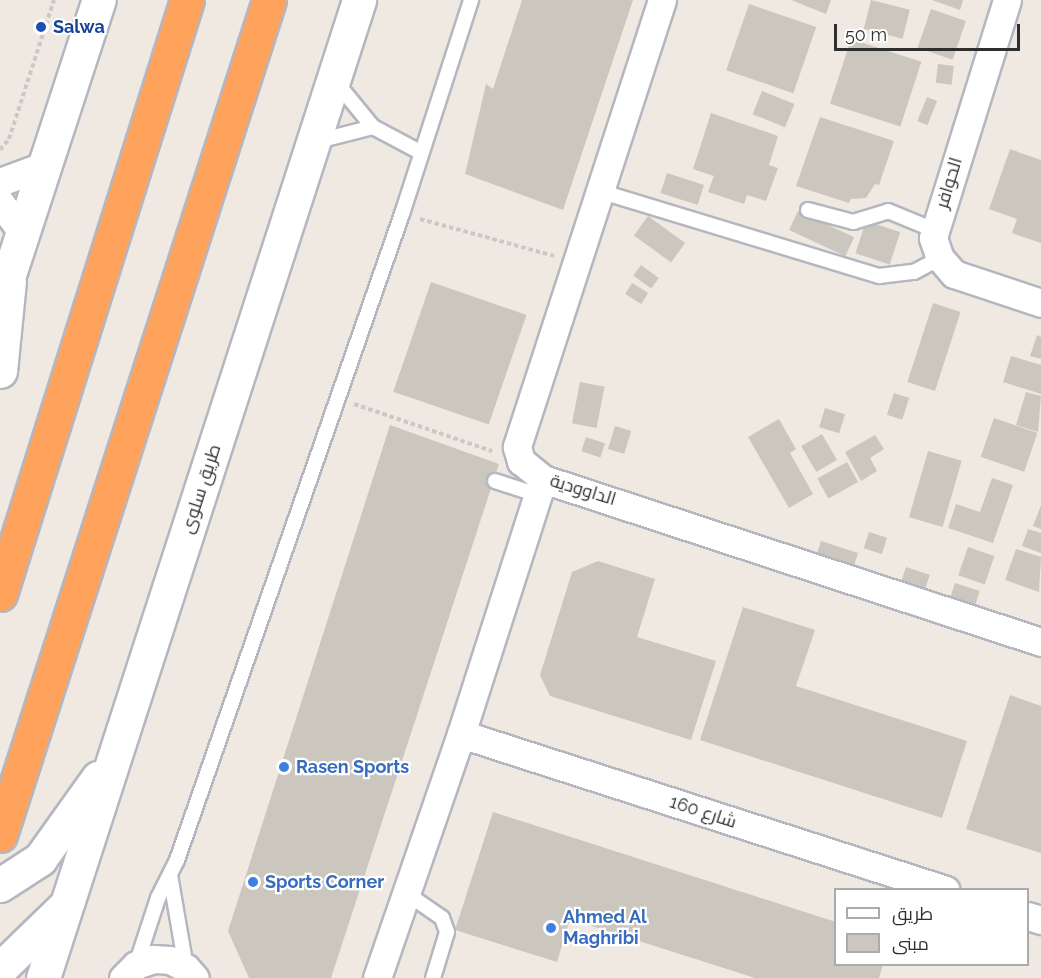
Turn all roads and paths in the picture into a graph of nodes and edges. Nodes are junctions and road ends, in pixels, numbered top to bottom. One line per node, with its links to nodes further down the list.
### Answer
1 (54, 0): 16 (path)
2 (99, 0): 18 (main road)
3 (174, 0): 12 (highway)
4 (187, 0): 12 (highway)
5 (269, 0): 13 (highway)
6 (287, 0): 13 (highway)
7 (359, 0): 11 (main road, طريق سلوى)
8 (471, 0): 17 (lane)
9 (662, 0): 20 (street)
10 (1007, 0): 24 (street, الحوافر)
11 (332, 77): 14 (lane); 15 (main road, طريق سلوى)
12 (161, 79): 35 (highway)
13 (233, 112): 39 (highway)
14 (373, 127): 15 (lane); 17 (lane)
15 (311, 143): 38 (main road, طريق سلوى)
16 (0, 150)
17 (420, 153): 23 (lane)
18 (46, 165): 19 (street); 25 (main road)
19 (0, 182)
20 (599, 190): 26 (lane); 27 (street)
21 (0, 202): 25 (street)
22 (808, 210): 24 (lane)
23 (402, 214): 27 (path); 31 (lane)
24 (934, 230): 26 (street, الحوافر)
25 (24, 236): 28 (main road)
26 (940, 258): 29 (street)
27 (576, 262): 32 (street)
28 (4, 289): 30 (main road)
29 (1041, 303)
30 (0, 371)
31 (336, 398): 32 (path); 40 (lane)
32 (521, 461): 34 (street, الداوودية)
33 (495, 481): 34 (lane)
34 (540, 487): 36 (street, الداوودية); 37 (street)
35 (0, 594)
36 (1041, 642)
37 (461, 734): 42 (street, شارع 160); 43 (street)
38 (117, 751): 41 (main road); 44 (main road, طريق سلوى)
39 (0, 835)
40 (170, 875): 46 (lane); 47 (lane)
41 (0, 885)
42 (939, 888)
43 (406, 893): 50 (street); 51 (lane)
44 (68, 903): 45 (main road); 48 (main road, طريق سلوى); 49 (main road)
45 (0, 969)
46 (130, 972): 47 (street)
47 (191, 973)
48 (43, 978)
49 (69, 978)
50 (377, 978)
51 (433, 978)

